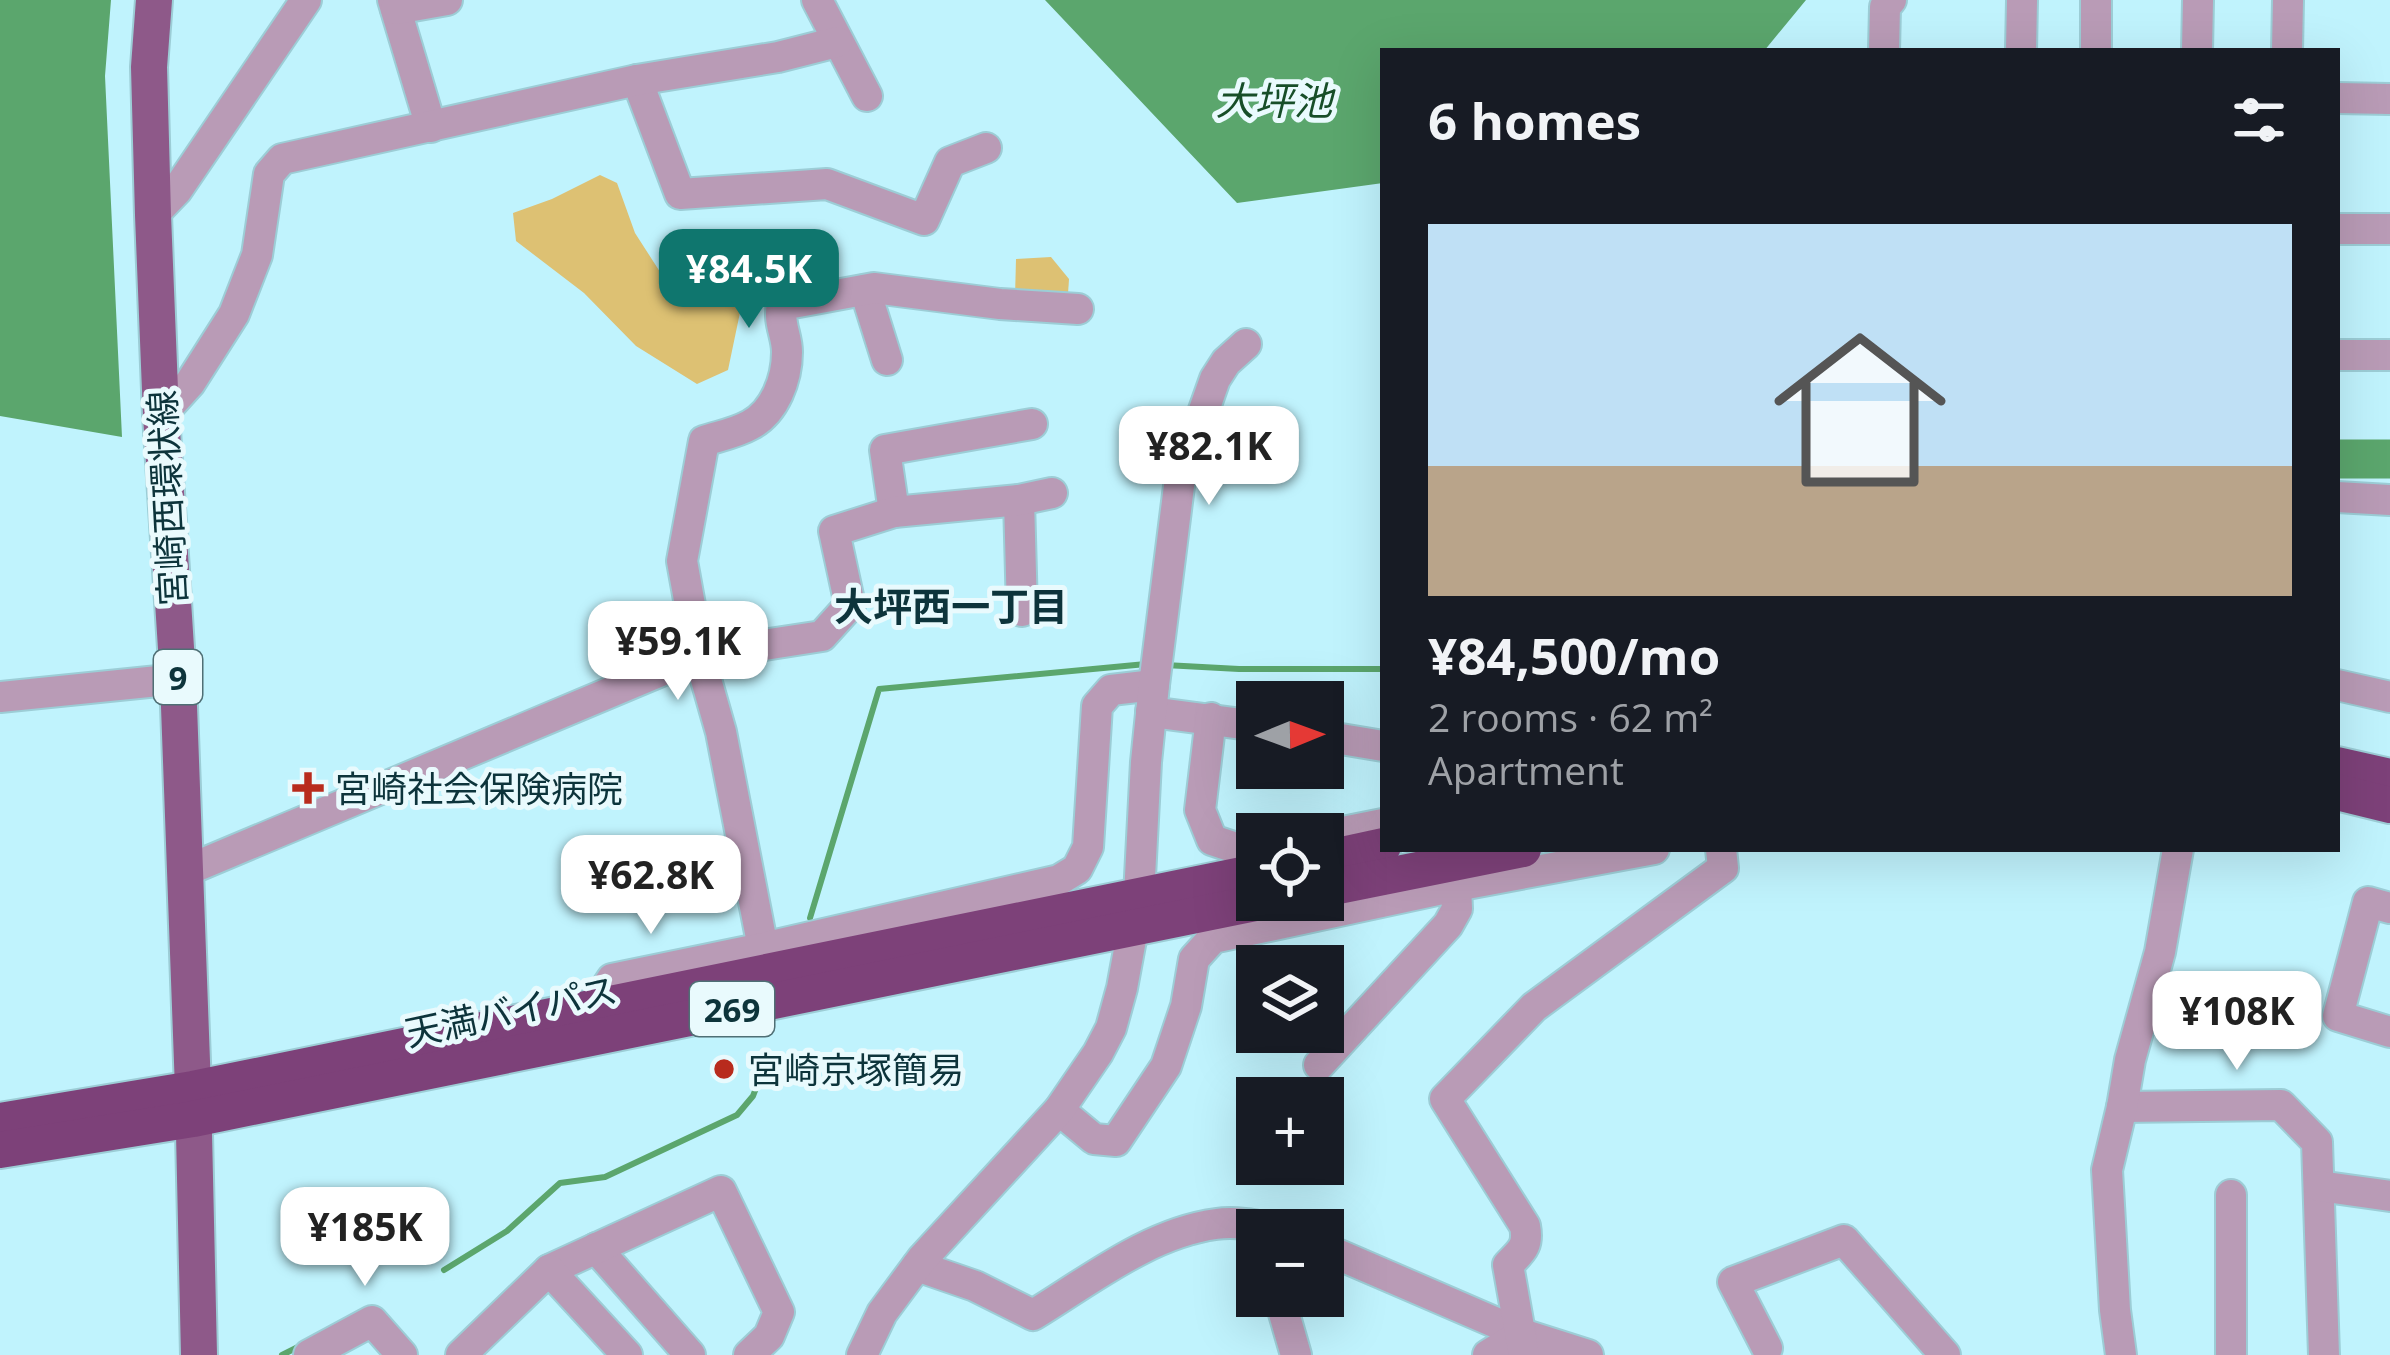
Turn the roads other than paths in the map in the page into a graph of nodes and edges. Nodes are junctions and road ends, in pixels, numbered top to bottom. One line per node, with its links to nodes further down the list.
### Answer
1 (154, 0): 23 (main road, 宮崎西環状線 / 9)
2 (306, 0): 23 (street)
3 (447, 0): 10 (street)
4 (817, 0): 11 (street)
5 (1892, 0): 12 (street)
6 (2022, 0): 13 (street)
7 (2096, 0): 14 (street)
8 (2198, 0): 15 (street)
9 (2288, 0): 16 (street)
10 (394, 5): 21 (street)
11 (837, 42): 17 (street); 18 (street)
12 (1884, 48)
13 (2021, 48)
14 (2096, 48)
15 (2197, 48)
16 (2287, 48)
17 (637, 80): 21 (street); 22 (street)
18 (867, 96)
19 (2340, 98): 20 (street)
20 (2390, 99)
21 (431, 127): 32 (street)
22 (986, 148)
23 (153, 215): 32 (main road, 宮崎西環状線 / 9)
24 (2340, 230): 25 (street)
25 (2390, 230)
26 (865, 290): 27 (street); 31 (street); 40 (street)
27 (1078, 309)
28 (1246, 344): 42 (street)
29 (2340, 355): 30 (street)
30 (2390, 356)
31 (887, 361)
32 (161, 415): 41 (main road, 宮崎西環状線 / 9)
33 (1032, 424): 38 (street)
34 (1052, 493): 36 (street)
35 (2340, 497): 37 (street)
36 (1019, 500): 38 (street); 39 (street)
37 (2390, 500)
38 (894, 512): 40 (street)
39 (1022, 611)
40 (699, 655): 63 (street); 70 (street)
41 (178, 679): 44 (street); 63 (main road, 宮崎西環状線 / 9)
42 (1154, 682): 46 (street); 69 (street); 70 (street)
43 (2340, 686): 45 (street)
44 (0, 697)
45 (2390, 697)
46 (1210, 718): 47 (street); 56 (street)
47 (1236, 722)
48 (1344, 740): 49 (street)
49 (1380, 746)
50 (2340, 766): 51 (highway)
51 (2390, 777)
52 (2340, 793): 53 (highway)
53 (2390, 805)
54 (1380, 825): 55 (street)
55 (1344, 832)
56 (1236, 847)
57 (1380, 847): 62 (highway)
58 (1507, 852): 65 (highway)
59 (1638, 852): 66 (street)
60 (1720, 852): 88 (street)
61 (2177, 852): 75 (street)
62 (1344, 854)
63 (183, 872): 74 (main road, 宮崎西環状線 / 9)
64 (1236, 879): 69 (highway, 天満バイパス / 269)
65 (1344, 886)
66 (1456, 886): 73 (street); 76 (street)
67 (1236, 903): 69 (highway, 天満バイパス / 269)
68 (2390, 908): 72 (street)
69 (1137, 912): 71 (highway, 天満バイパス / 269); 74 (highway, 天満バイパス / 269); 76 (street)
70 (764, 948): 71 (street)
71 (592, 1009): 74 (highway, 天満バイパス / 269)
72 (2390, 1032)
73 (1319, 1065)
74 (193, 1104): 77 (highway, 269); 78 (highway, 269); 90 (main road, 宮崎西環状線 / 9)
75 (2122, 1107): 79 (street); 102 (street)
76 (1059, 1110): 85 (street)
77 (0, 1121)
78 (0, 1150)
79 (2319, 1186): 81 (street); 104 (street)
80 (2231, 1195): 103 (street)
81 (2390, 1196)
82 (1236, 1226): 85 (street)
83 (596, 1248): 86 (street); 95 (street); 96 (street)
84 (1344, 1258): 88 (street)
85 (917, 1266): 97 (street)
86 (549, 1270): 93 (street); 94 (street)
87 (1285, 1317): 98 (street)
88 (1523, 1345): 99 (street); 100 (street)
89 (1766, 1353): 101 (street)
90 (199, 1355)
91 (309, 1355): 92 (street)
92 (402, 1355)
93 (461, 1355)
94 (627, 1355)
95 (690, 1355)
96 (749, 1355)
97 (862, 1355)
98 (1296, 1355)
99 (1488, 1355)
100 (1588, 1355)
101 (1945, 1355)
102 (2121, 1355)
103 (2231, 1355)
104 (2324, 1355)

